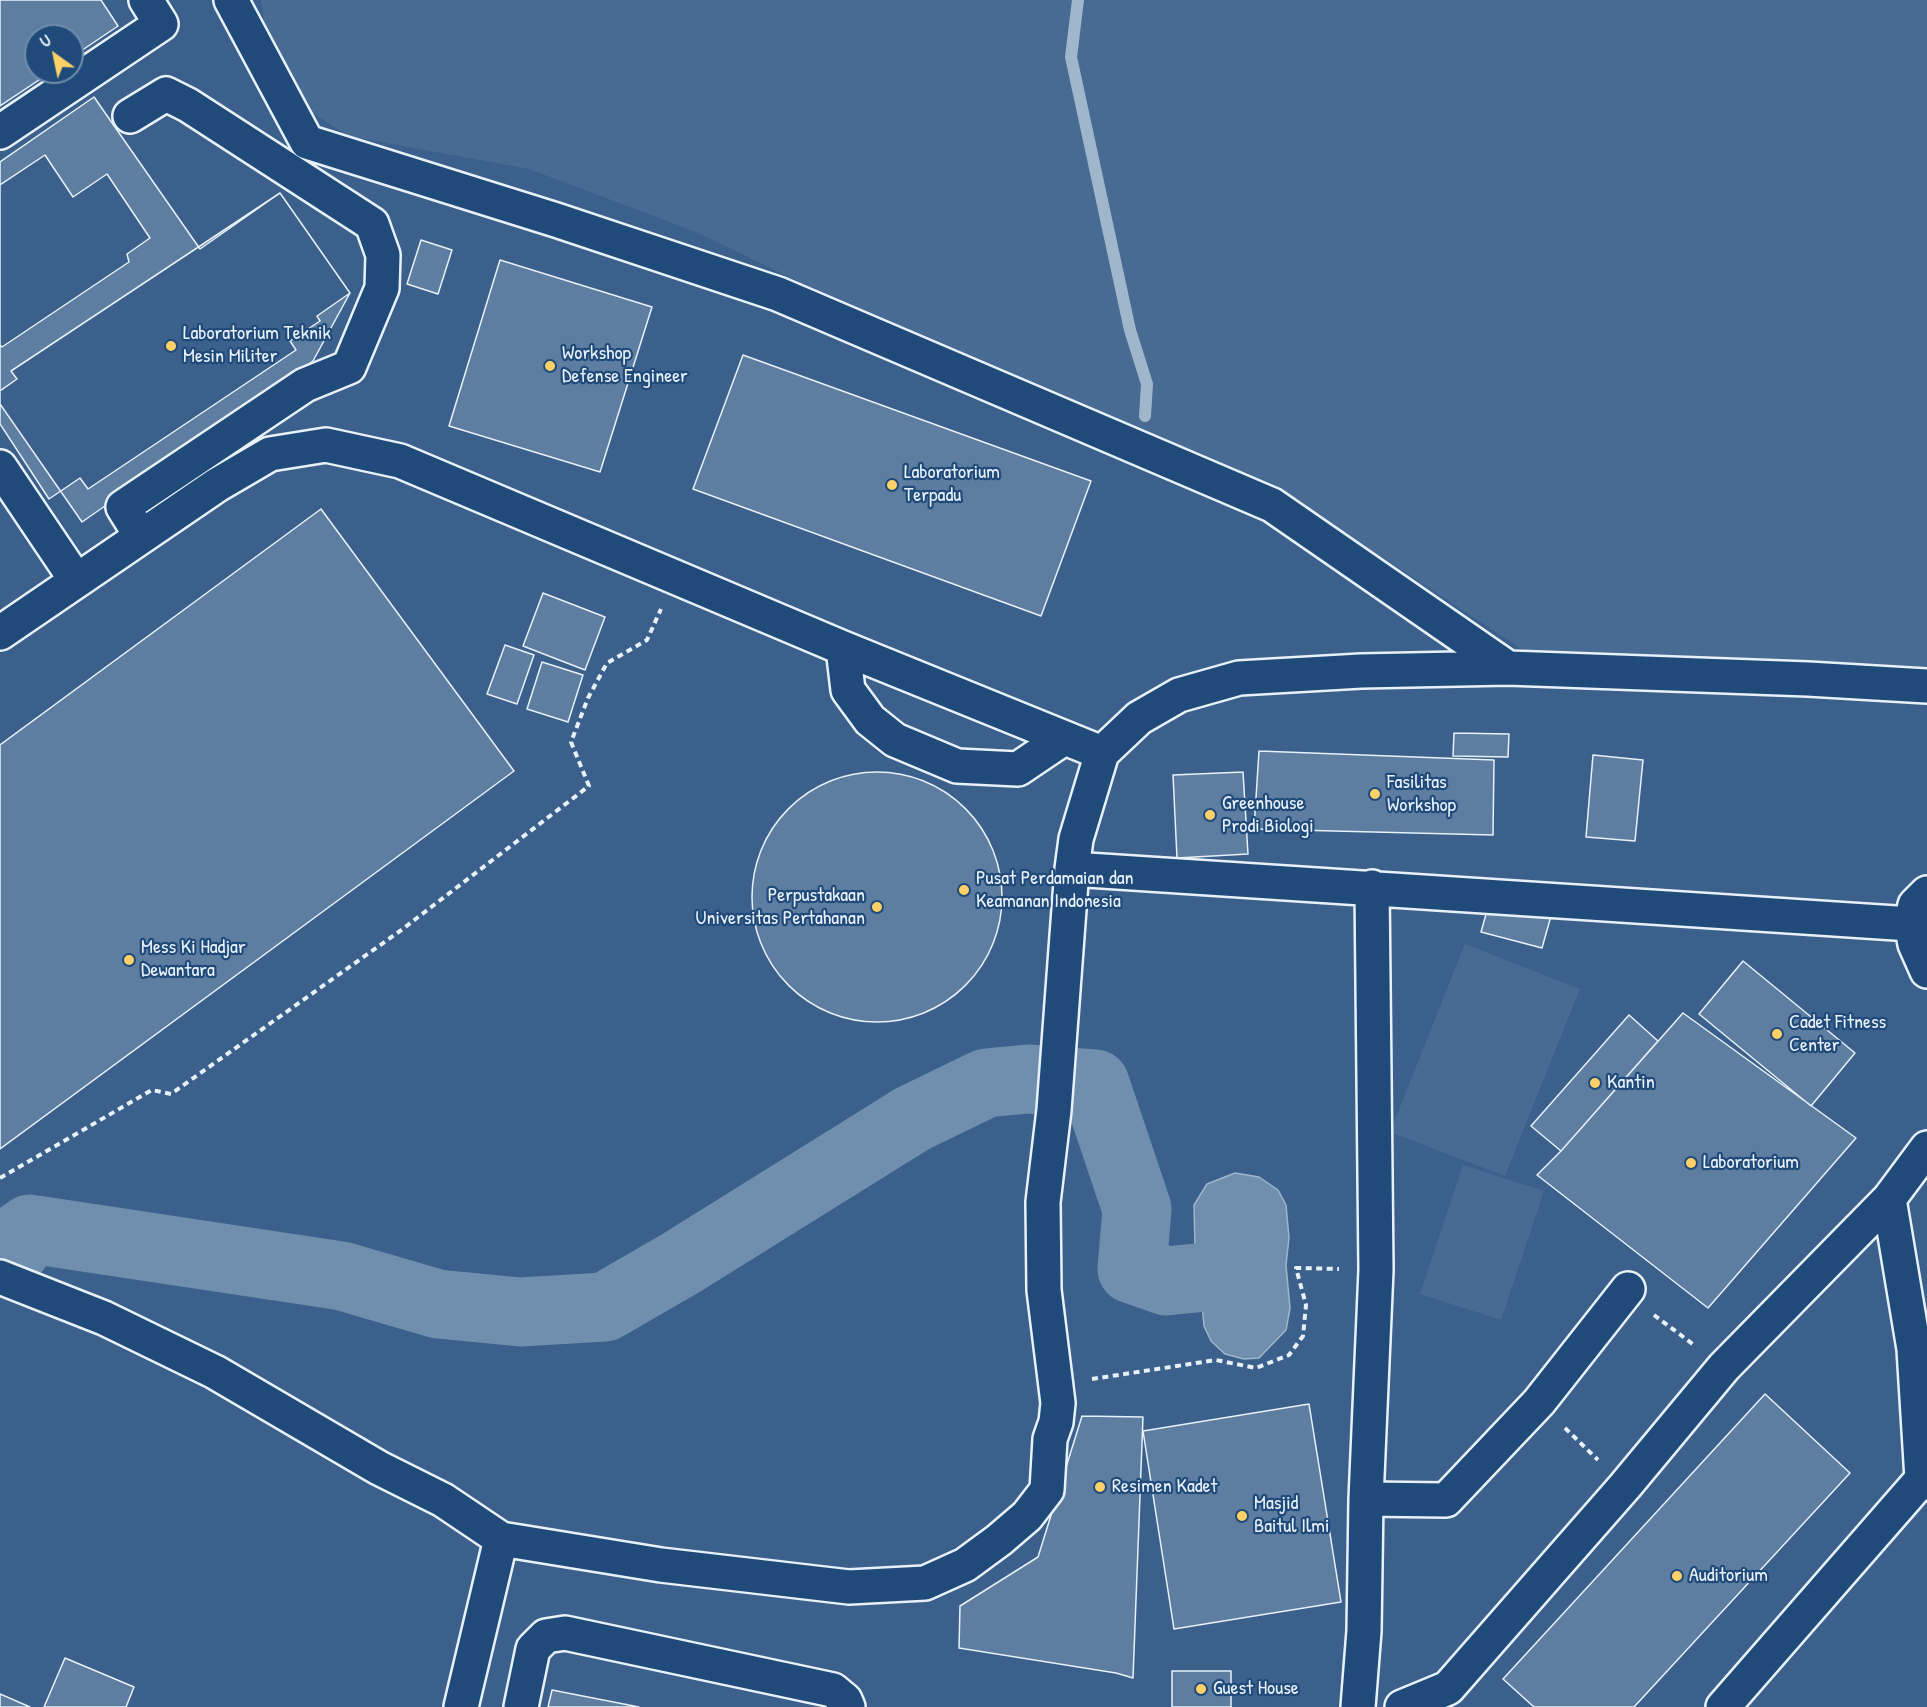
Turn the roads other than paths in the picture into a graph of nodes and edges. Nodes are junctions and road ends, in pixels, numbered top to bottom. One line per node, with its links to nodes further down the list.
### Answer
1 (146, 0): 4 (lane)
2 (231, 0): 10 (lane)
3 (130, 116): 6 (lane)
4 (0, 132)
5 (0, 467): 7 (lane)
6 (141, 536): 7 (lane); 9 (lane)
7 (76, 580): 8 (lane)
8 (0, 633)
9 (843, 648): 12 (lane); 12 (lane)
10 (1508, 668): 11 (lane); 13 (lane)
11 (1927, 686)
12 (1064, 738): 13 (lane)
13 (1102, 753): 14 (lane)
14 (1072, 869): 15 (lane); 25 (lane)
15 (1372, 887): 17 (lane); 24 (lane)
16 (1927, 893): 17 (lane)
17 (1911, 924): 18 (lane)
18 (1927, 971)
19 (1927, 1148): 20 (lane)
20 (1889, 1199): 23 (lane); 30 (lane)
21 (0, 1277): 25 (lane)
22 (1628, 1289): 24 (lane)
23 (1925, 1479): 31 (lane)
24 (1366, 1499): 29 (lane)
25 (501, 1539): 26 (lane)
26 (461, 1707)
27 (521, 1707): 28 (lane)
28 (848, 1707)
29 (1358, 1707)
30 (1402, 1707)
31 (1723, 1707)

